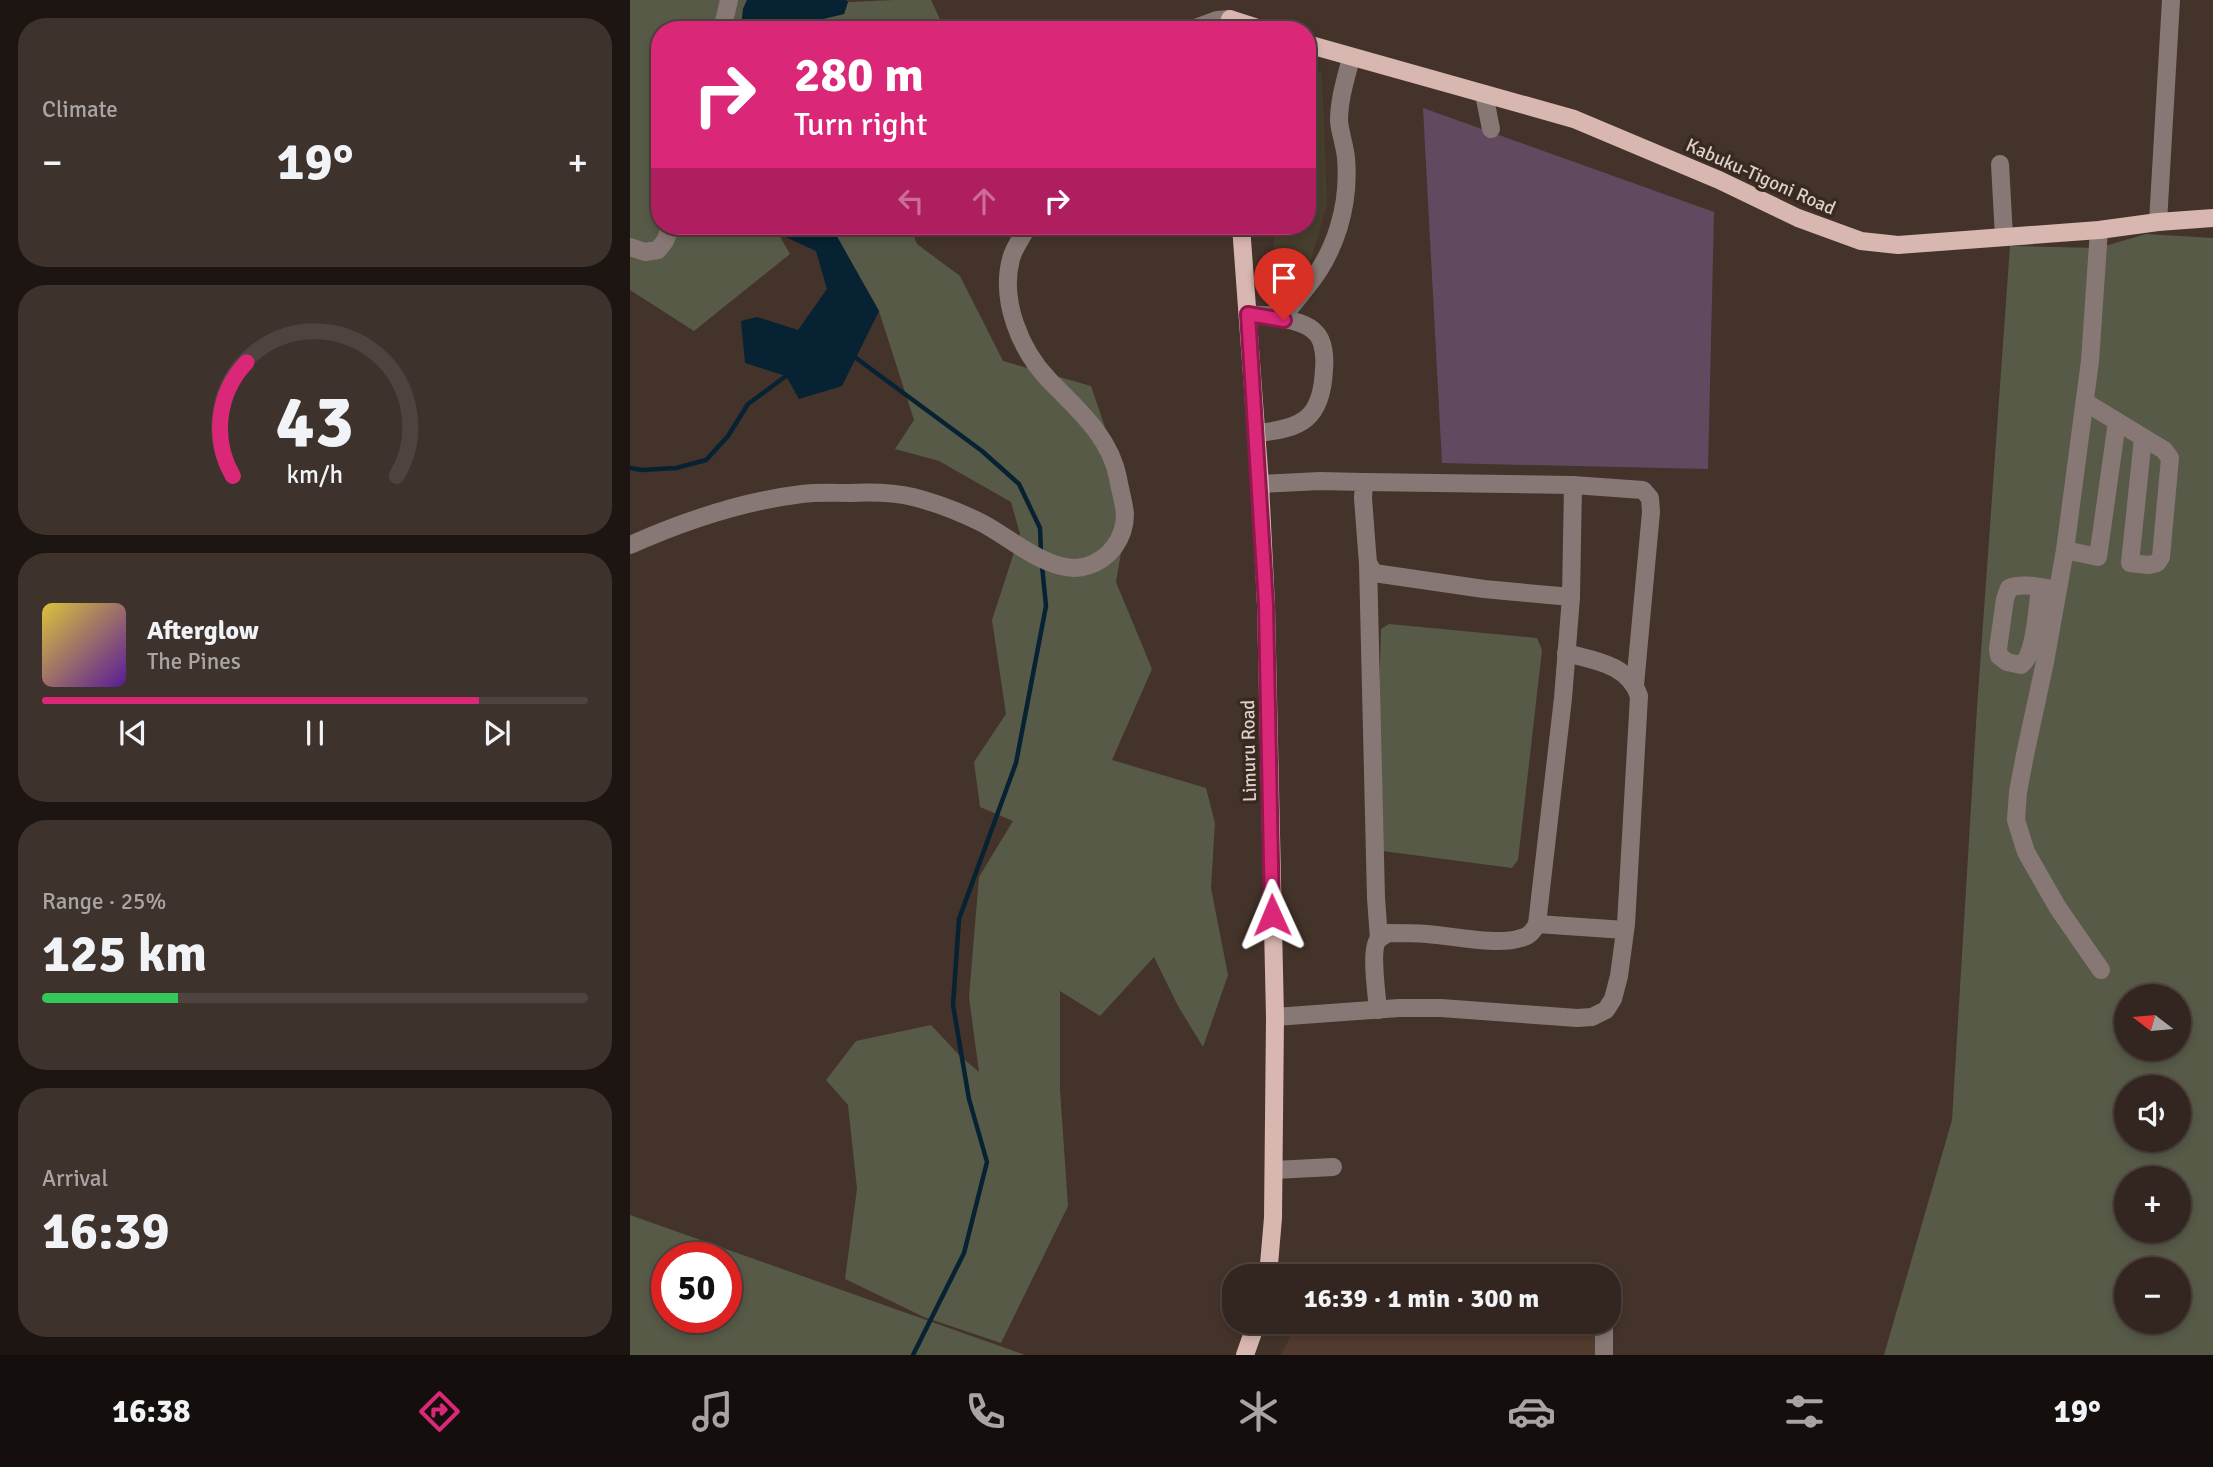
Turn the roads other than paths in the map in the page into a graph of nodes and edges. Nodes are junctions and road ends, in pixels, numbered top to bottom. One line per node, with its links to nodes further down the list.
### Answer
1 (729, 0): 5 (street)
2 (1230, 0): 6 (main road)
3 (2171, 0): 7 (street)
4 (2179, 0): 7 (street)
5 (724, 21)
6 (1231, 21)
7 (2169, 29): 14 (street)
8 (1316, 47): 9 (main road, Kabuku-Tigoni Road)
9 (1351, 58): 10 (main road, Kabuku-Tigoni Road); 22 (street)
10 (1484, 94): 11 (street); 19 (main road, Kabuku-Tigoni Road)
11 (1491, 129)
12 (2000, 164): 19 (street)
13 (2213, 218): 14 (main road, Kabuku-Tigoni Road)
14 (2158, 222): 15 (main road, Kabuku-Tigoni Road)
15 (2099, 230): 19 (main road, Kabuku-Tigoni Road); 23 (street)
16 (667, 235): 20 (street)
17 (1023, 235): 30 (street)
18 (1242, 235): 21 (main road, Limuru Road)
19 (2004, 237)
20 (630, 247)
21 (1248, 314): 22 (street); 25 (main road, Limuru Road)
22 (1271, 316): 25 (street)
23 (2085, 402): 24 (street); 31 (street)
24 (2117, 422): 26 (street); 32 (street)
25 (1256, 433): 28 (main road, Limuru Road)
26 (2143, 438): 34 (street); 34 (street)
27 (1364, 482): 28 (street); 29 (street); 33 (street)
28 (1260, 485): 43 (main road, Limuru Road)
29 (1573, 485): 35 (street); 37 (street)
30 (630, 545)
31 (2065, 550): 32 (street); 41 (street)
32 (2098, 557): 34 (street)
33 (1368, 563): 35 (street); 40 (street)
34 (2130, 563)
35 (1571, 597): 36 (street)
36 (1566, 653): 37 (street); 38 (street)
37 (1635, 685): 39 (street)
38 (1537, 924): 39 (street); 40 (street)
39 (1625, 930): 42 (street)
40 (1379, 939): 42 (street)
41 (2101, 970)
42 (1378, 1010): 43 (street)
43 (1275, 1017): 45 (main road, Limuru Road)
44 (1333, 1167): 45 (street)
45 (1274, 1170): 46 (main road, Limuru Road)
46 (1269, 1264)
47 (1252, 1334): 49 (main road)
48 (1604, 1334): 50 (street)
49 (1245, 1355)
50 (1604, 1355)

